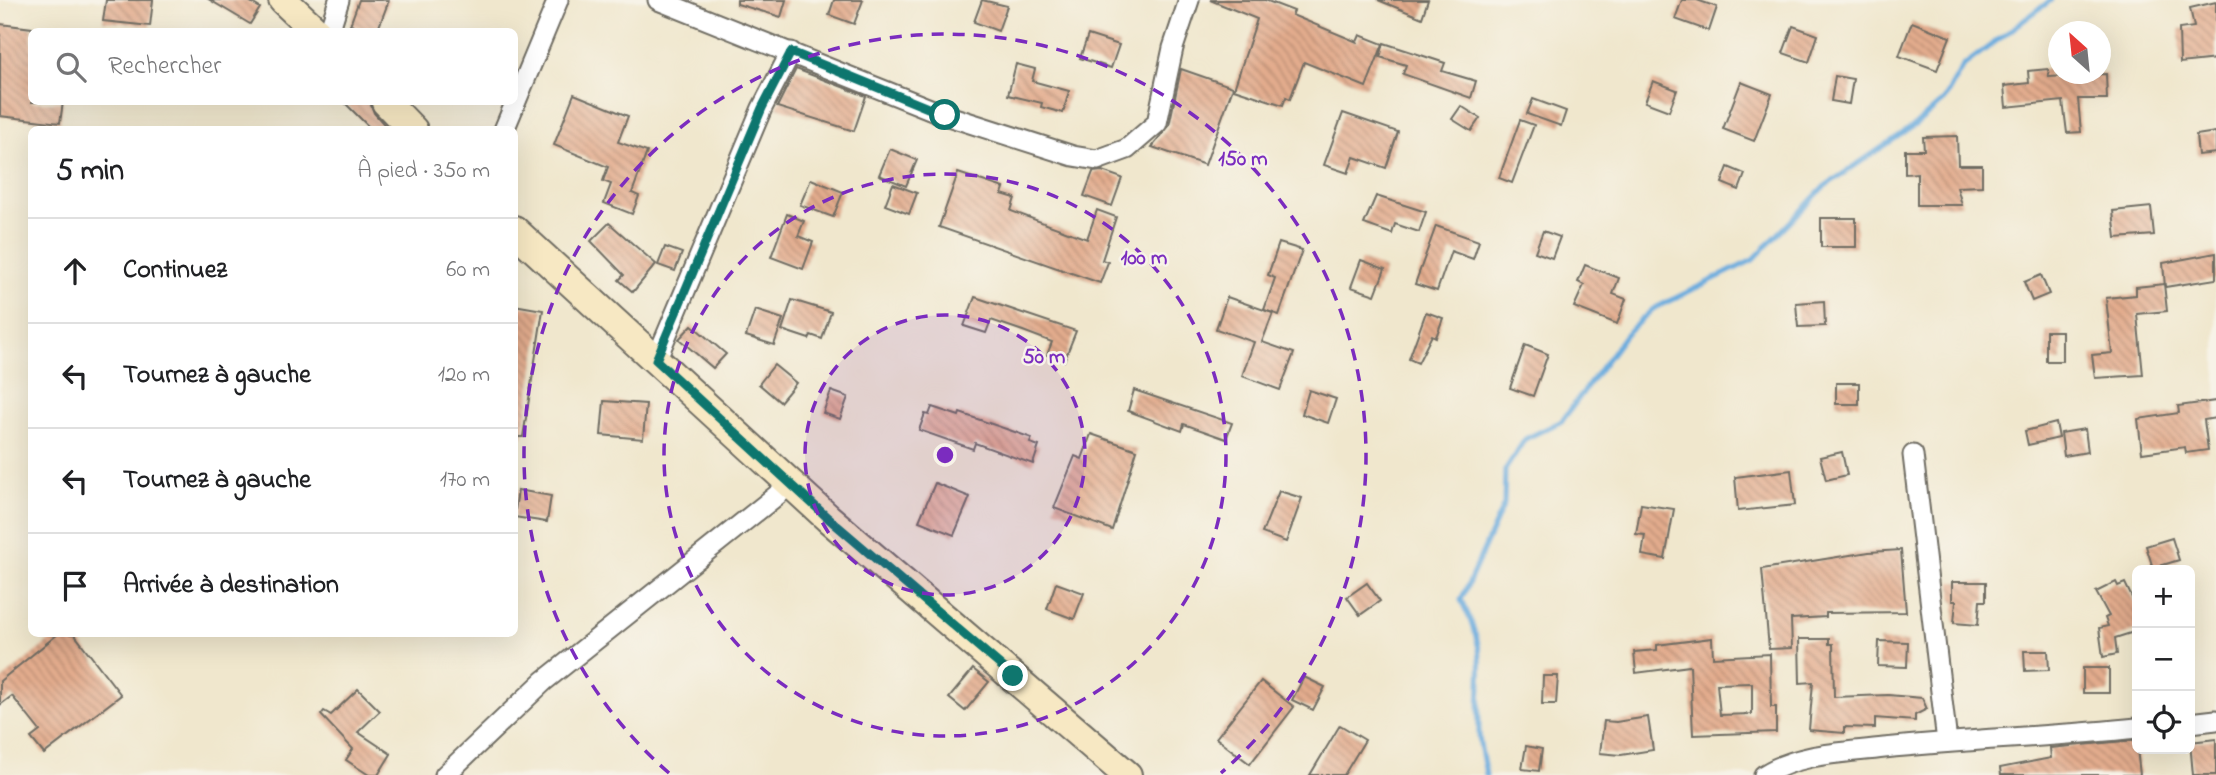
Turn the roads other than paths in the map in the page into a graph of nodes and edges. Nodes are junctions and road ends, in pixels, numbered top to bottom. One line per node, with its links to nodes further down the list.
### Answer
1 (283, 0): 6 (street)
2 (339, 0): 7 (street)
3 (558, 0): 9 (street)
4 (658, 0): 8 (street)
5 (1189, 0): 8 (street)
6 (313, 28)
7 (330, 28)
8 (791, 52): 15 (street)
9 (518, 96)
10 (389, 105): 12 (street)
11 (514, 105): 13 (street)
12 (409, 126)
13 (506, 126)
14 (518, 234): 15 (street)
15 (656, 360): 17 (street)
16 (1913, 456): 21 (street)
17 (791, 484): 22 (street); 23 (street)
18 (2216, 720): 19 (street)
19 (2195, 722)
20 (2132, 728): 21 (street)
21 (1947, 742): 24 (street)
22 (445, 775)
23 (1127, 775)
24 (1764, 775)

